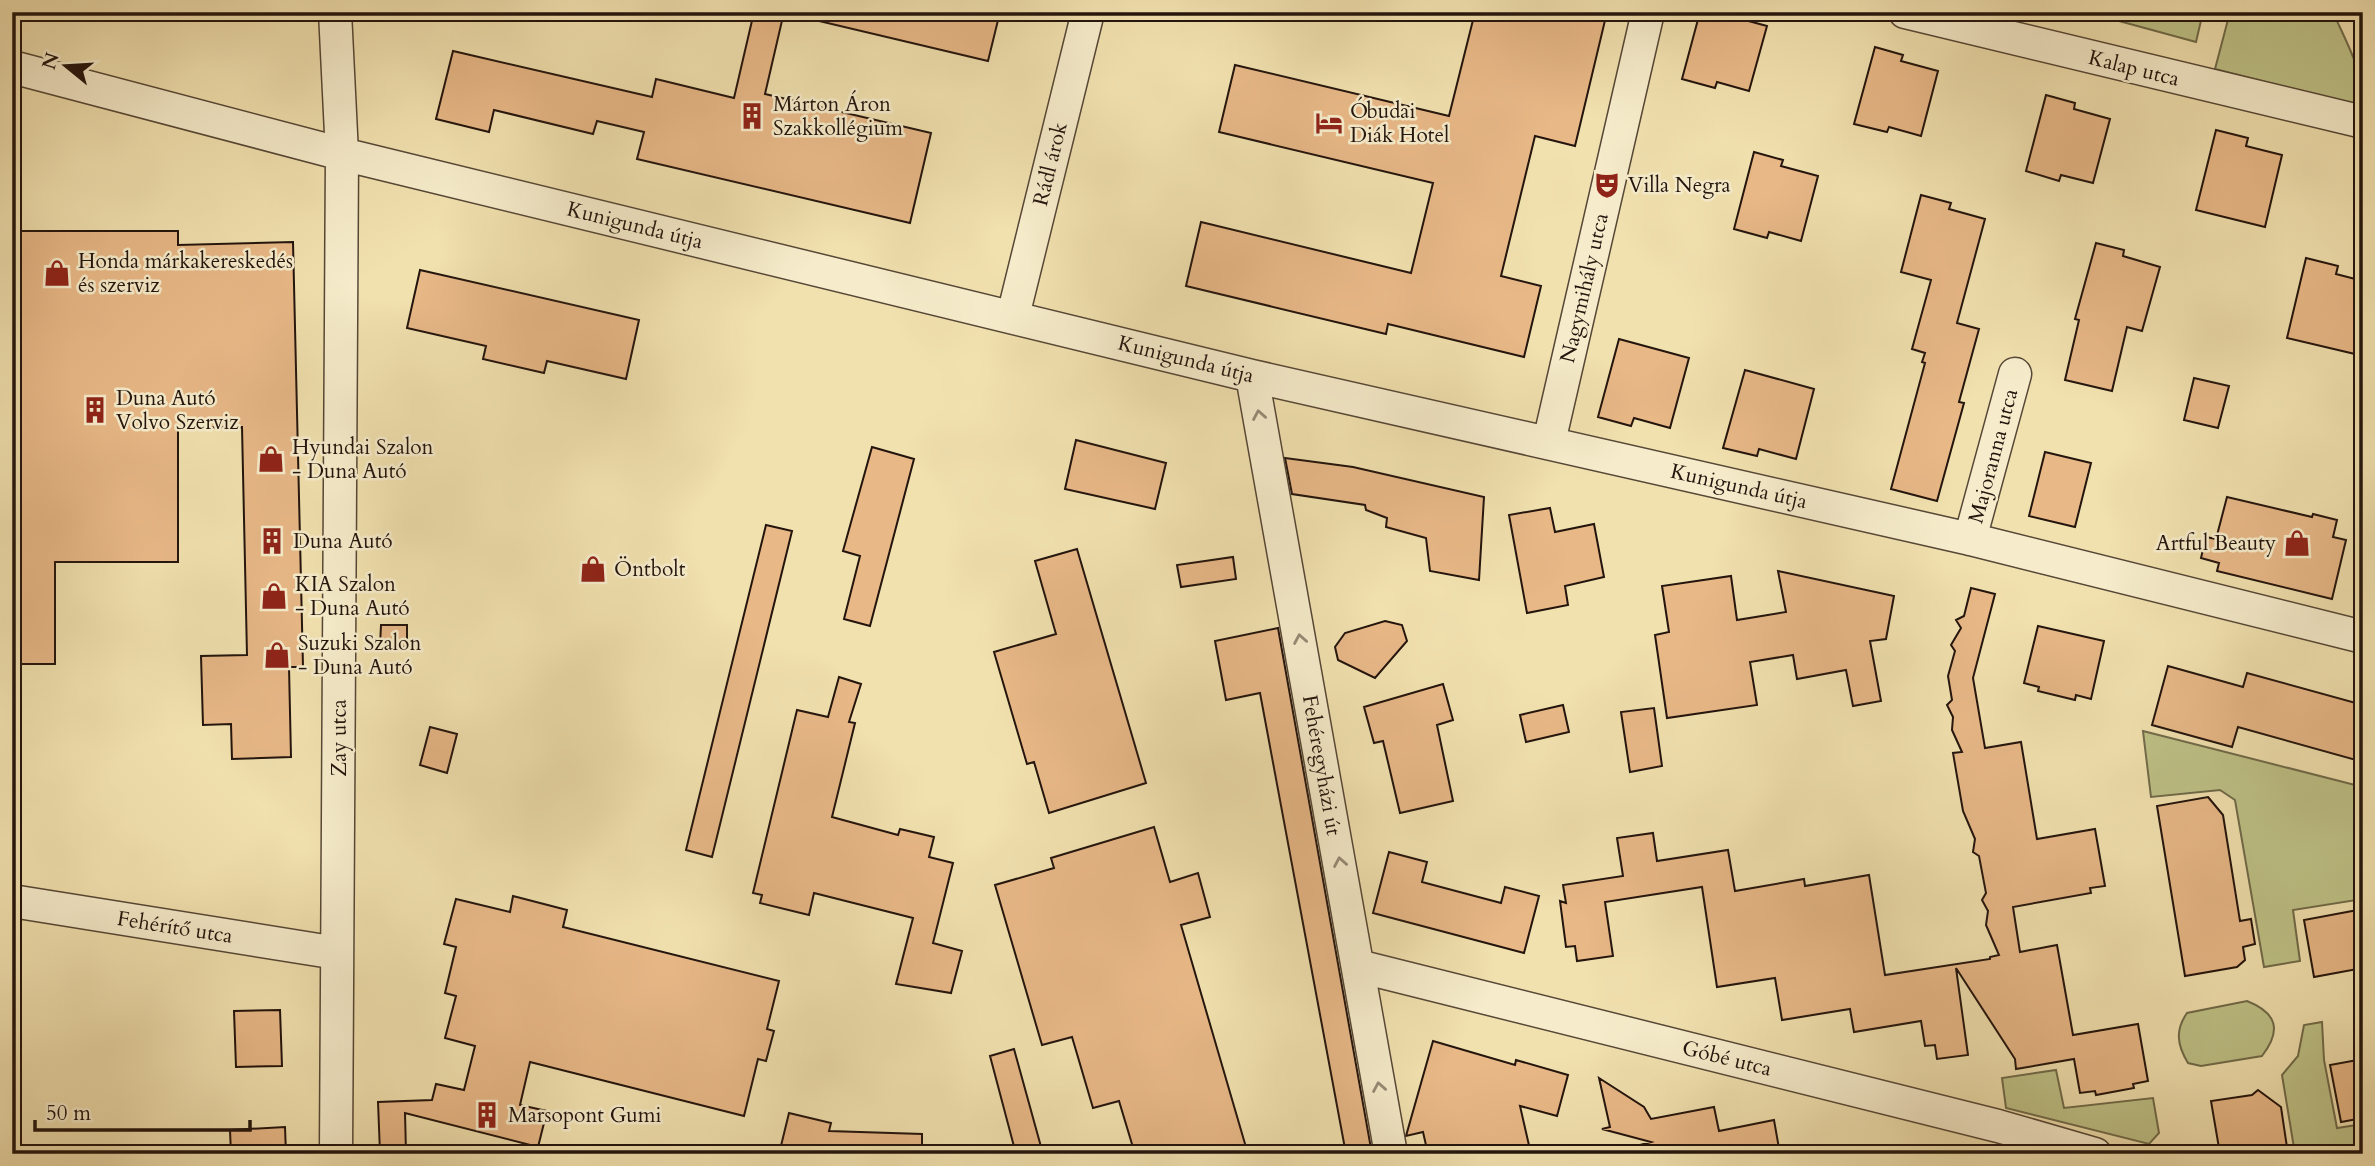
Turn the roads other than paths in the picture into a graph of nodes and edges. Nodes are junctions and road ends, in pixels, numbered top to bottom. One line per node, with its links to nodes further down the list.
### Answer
1 (335, 12): 7 (street, Zay utca)
2 (1088, 12): 8 (street, Rádl árok)
3 (1648, 12): 11 (street, Nagymihály utca)
4 (1905, 12): 6 (street, Kalap utca)
5 (12, 67): 7 (street, Kunigunda útja)
6 (2363, 122)
7 (342, 154): 8 (street, Kunigunda útja); 15 (street, Zay utca)
8 (1013, 316): 10 (street, Kunigunda útja)
9 (2015, 374): 12 (street, Majoranna utca)
10 (1252, 376): 11 (street, Kunigunda útja); 16 (street, Fehéregyházi út, one-way to 10)
11 (1549, 442): 12 (street, Kunigunda útja)
12 (1970, 539): 13 (street, Kunigunda útja)
13 (2363, 637)
14 (12, 901): 15 (street, Fehérítő utca)
15 (337, 953): 17 (street, Zay utca)
16 (1358, 966): 18 (street, Fehéregyházi út, one-way to 16); 19 (street, Góbé utca)
17 (336, 1154)
18 (1391, 1154)
19 (2095, 1154)

